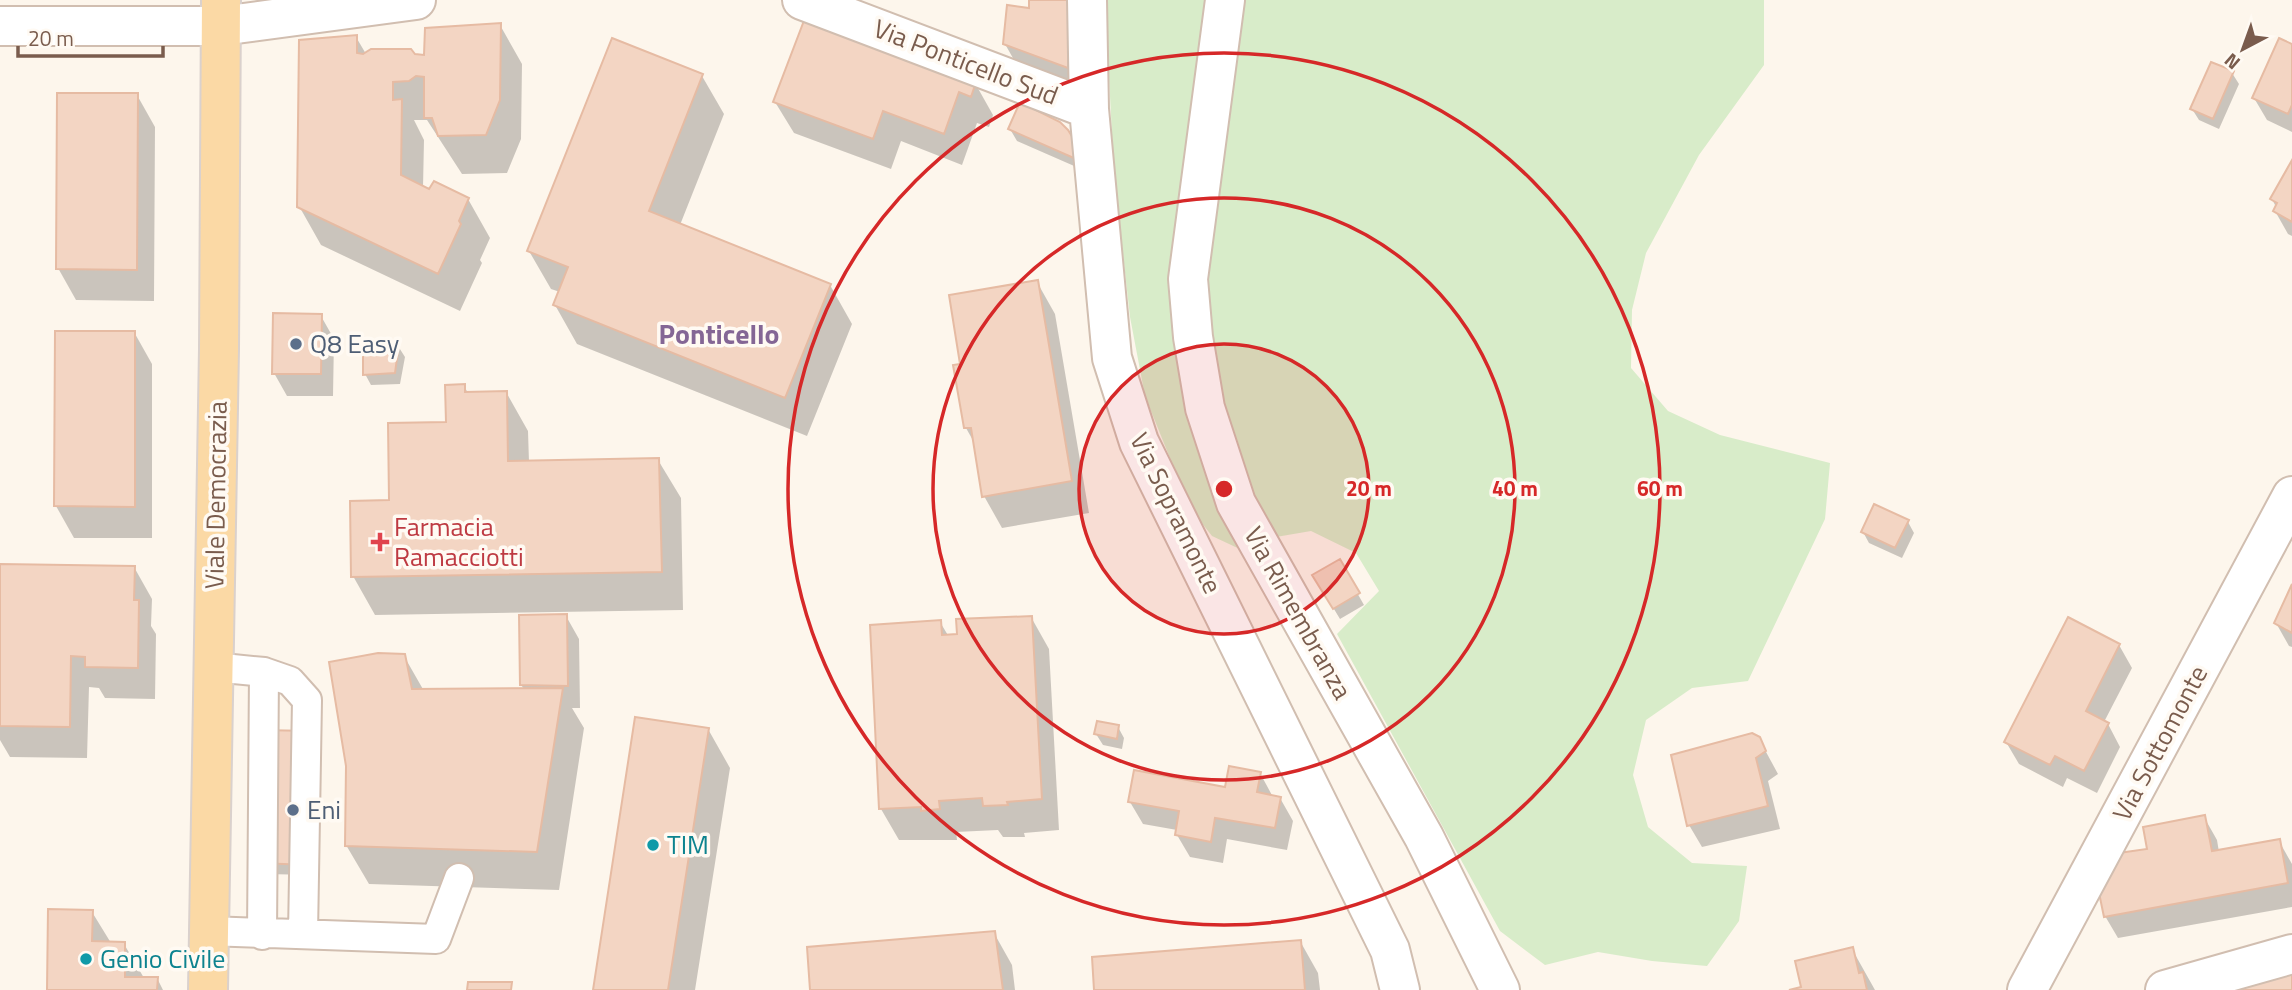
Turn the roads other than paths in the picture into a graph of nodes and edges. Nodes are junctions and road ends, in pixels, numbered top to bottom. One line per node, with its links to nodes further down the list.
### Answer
1 (416, 0): 5 (street)
2 (802, 0): 7 (street, Via Ponticello Sud)
3 (1087, 0): 7 (street, Via Sopramonte)
4 (1225, 0): 18 (street, Via Rimembranza)
5 (221, 13): 6 (street); 9 (main road, Viale Democrazia)
6 (0, 26)
7 (1089, 109): 17 (street, Via Sopramonte)
8 (2292, 496): 19 (street, Via Sottomonte)
9 (213, 667): 10 (lane); 12 (main road, Viale Democrazia)
10 (264, 672): 13 (lane); 14 (lane)
11 (459, 878): 14 (lane)
12 (208, 931): 13 (lane); 16 (main road, Viale Democrazia)
13 (262, 934): 14 (lane)
14 (303, 934)
15 (2292, 954): 20 (street)
16 (208, 990)
17 (1400, 990)
18 (1500, 990)
19 (2027, 990)
20 (2165, 990)

